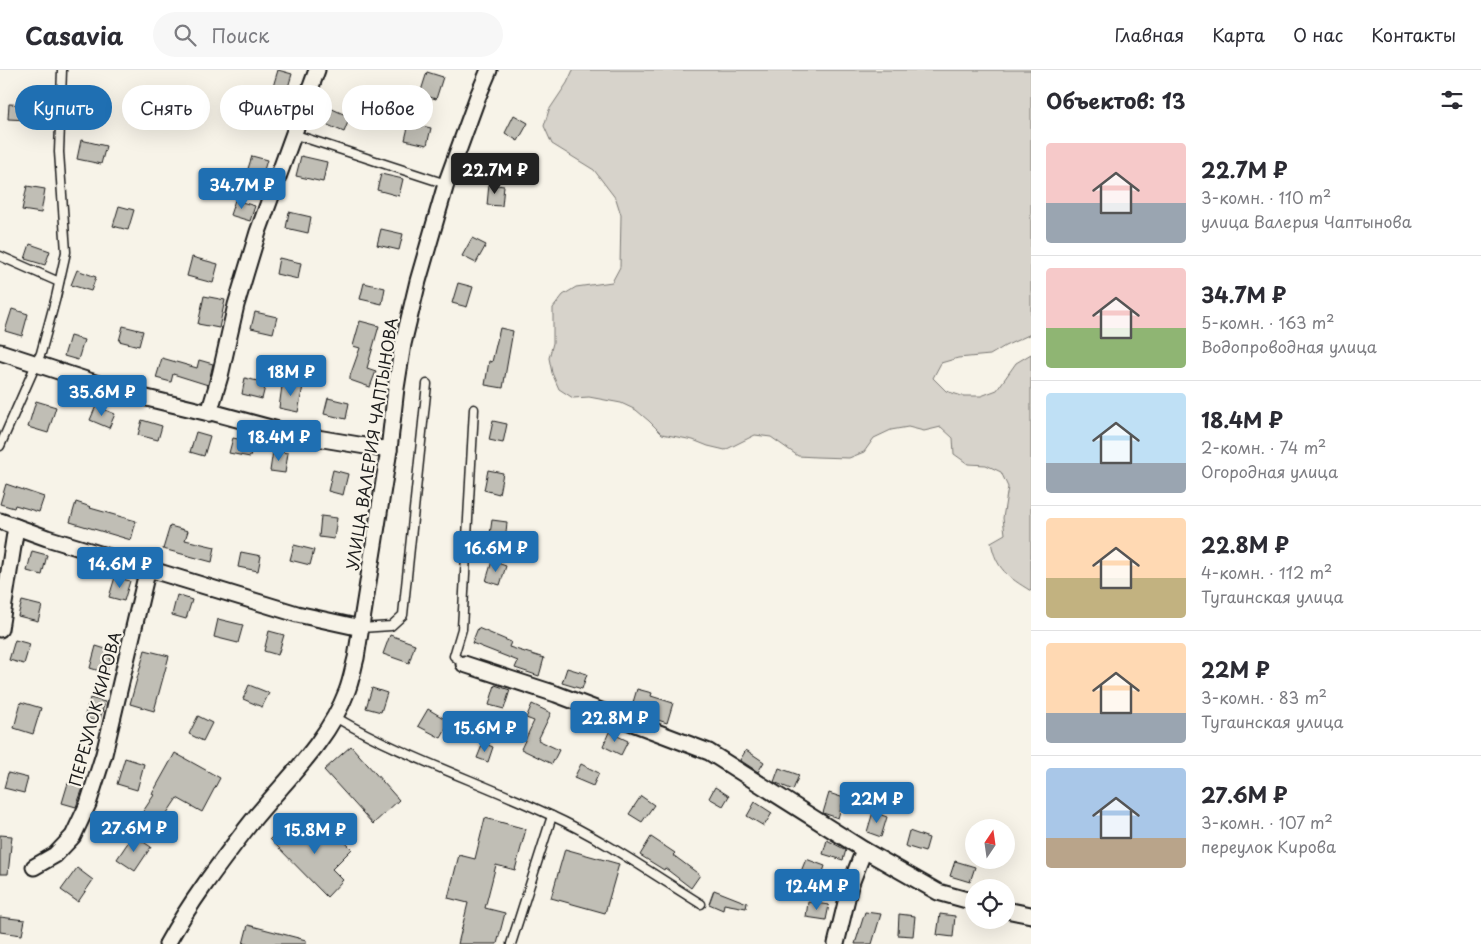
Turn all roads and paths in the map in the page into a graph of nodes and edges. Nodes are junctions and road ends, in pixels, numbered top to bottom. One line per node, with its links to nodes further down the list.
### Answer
1 (62, 70): 7 (lane)
2 (317, 70): 4 (street)
3 (489, 70): 5 (street, УЛИЦА ВАЛЕРИЯ ЧАПТЫНОВА)
4 (293, 134): 5 (lane); 12 (street)
5 (446, 184): 14 (street, УЛИЦА ВАЛЕРИЯ ЧАПТЫНОВА)
6 (0, 256): 7 (lane)
7 (59, 282): 9 (lane)
8 (0, 352): 9 (street)
9 (36, 364): 12 (street); 13 (lane)
10 (427, 384): 18 (lane)
11 (474, 408): 20 (lane)
12 (209, 413): 14 (street)
13 (0, 446)
14 (390, 450): 18 (street, УЛИЦА ВАЛЕРИЯ ЧАПТЫНОВА)
15 (0, 521): 16 (street)
16 (16, 527): 17 (street); 19 (street)
17 (148, 568): 18 (street); 24 (street, ПЕРЕУЛОК КИРОВА)
18 (361, 628): 21 (street, УЛИЦА ВАЛЕРИЯ ЧАПТЫНОВА)
19 (0, 629)
20 (464, 664): 23 (street)
21 (335, 717): 22 (lane); 29 (street, УЛИЦА ВАЛЕРИЯ ЧАПТЫНОВА)
22 (552, 816): 26 (lane); 30 (lane)
23 (864, 850): 25 (street); 31 (street)
24 (34, 867)
25 (965, 900)
26 (701, 904)
27 (1015, 912): 28 (street)
28 (1031, 915)
29 (167, 944)
30 (511, 944)
31 (836, 944)

